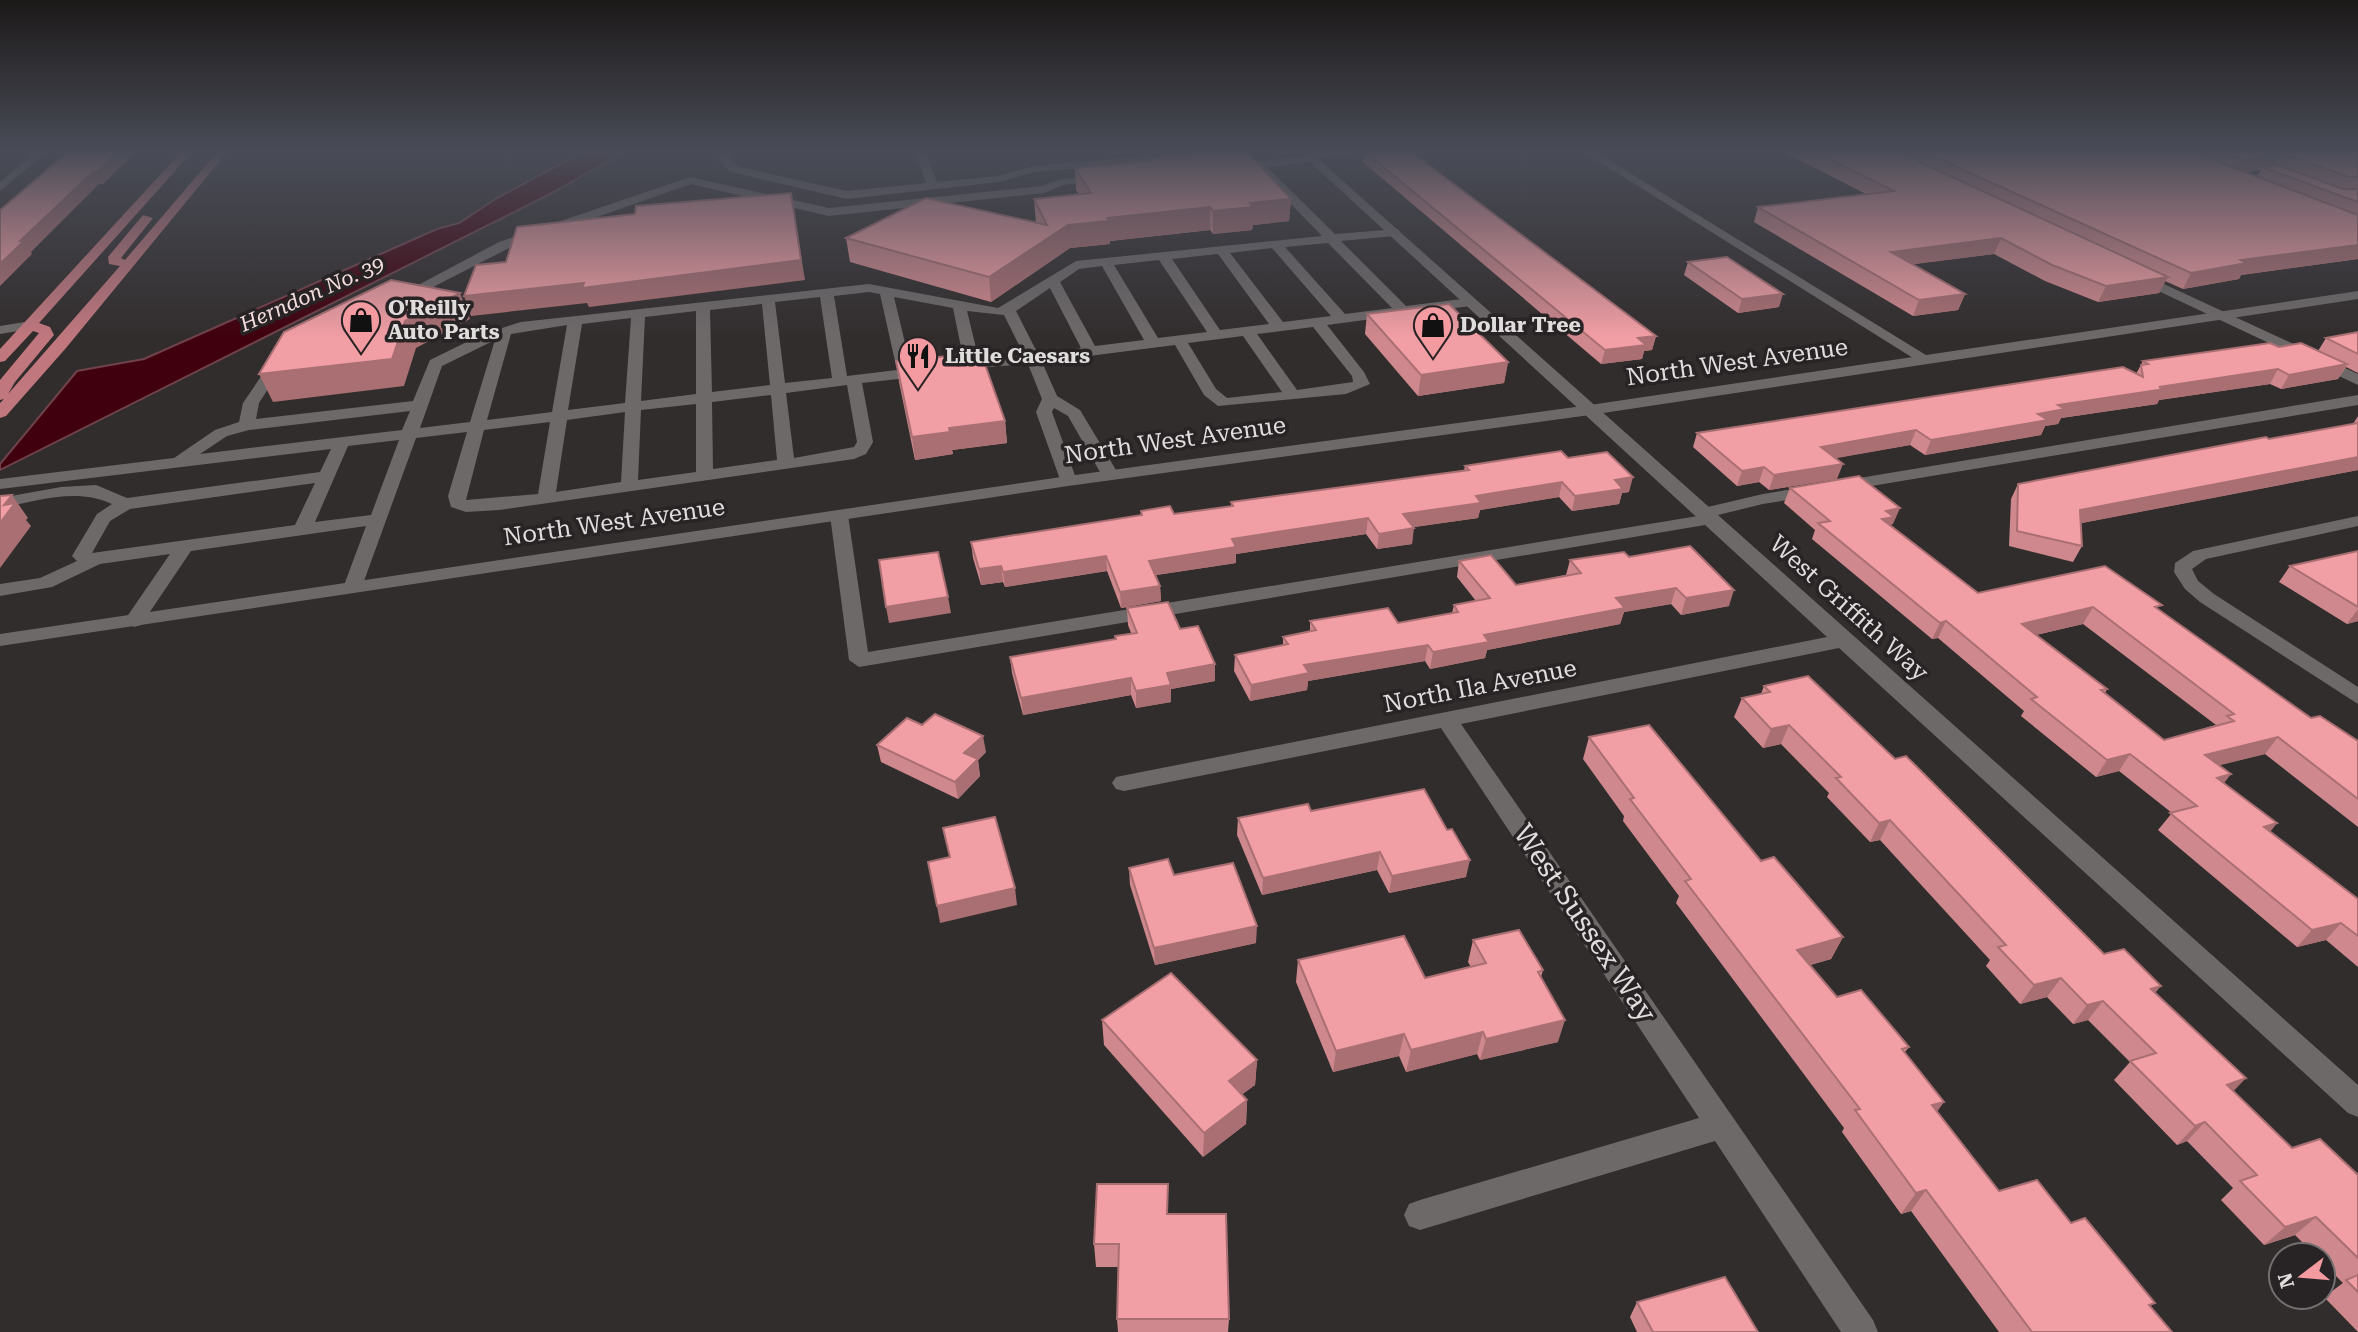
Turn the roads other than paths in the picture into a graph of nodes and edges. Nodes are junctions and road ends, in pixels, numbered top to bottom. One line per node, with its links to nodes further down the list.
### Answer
1 (133, 213): 32 (main road)
2 (149, 213): 14 (main road)
3 (170, 213): 14 (main road)
4 (595, 213): 23 (street)
5 (1302, 213): 9 (street)
6 (1373, 213): 8 (street, West Griffith Way)
7 (1689, 213): 44 (street)
8 (1394, 232): 9 (street); 21 (street, West Griffith Way)
9 (1328, 238): 10 (street); 26 (street)
10 (1273, 243): 11 (street); 29 (street)
11 (1221, 249): 12 (street); 33 (street)
12 (1163, 256): 13 (street); 37 (street)
13 (1105, 262): 16 (street); 39 (street)
14 (128, 264): 58 (main road)
15 (2123, 269): 28 (street)
16 (1052, 281): 25 (street); 40 (street)
17 (887, 291): 18 (street); 22 (street); 46 (street)
18 (826, 292): 20 (street); 47 (street)
19 (2358, 295): 28 (street, North West Avenue)
20 (768, 299): 24 (street); 49 (street)
21 (1471, 302): 26 (street); 57 (street, West Griffith Way)
22 (959, 304): 25 (street); 45 (street)
23 (387, 305)
24 (703, 306): 27 (street); 52 (street)
25 (1008, 310): 43 (street)
26 (1403, 311): 29 (street)
27 (638, 313): 30 (street); 56 (street)
28 (2223, 317): 44 (street, North West Avenue); 48 (street)
29 (1342, 319): 31 (street)
30 (575, 320): 36 (street); 59 (street)
31 (1317, 322): 33 (street); 51 (street)
32 (31, 326): 34 (street); 42 (main road); 50 (main road)
33 (1279, 327): 35 (street)
34 (0, 330)
35 (1247, 331): 37 (street); 51 (street)
36 (504, 332): 55 (street); 61 (street)
37 (1216, 335): 38 (street)
38 (1179, 340): 39 (street); 51 (street)
39 (1153, 343): 40 (street)
40 (1090, 351): 43 (street)
41 (291, 353): 60 (street)
42 (0, 358)
43 (1033, 359): 45 (street); 53 (street)
44 (1927, 360): 57 (street, North West Avenue)
45 (973, 366): 46 (street)
46 (905, 373): 47 (street)
47 (847, 380): 49 (street); 65 (street)
48 (2358, 380)
49 (777, 389): 52 (street); 65 (street)
50 (0, 395)
51 (1293, 396)
52 (704, 398): 56 (street); 68 (street)
53 (1050, 399): 66 (street); 69 (street)
54 (2358, 400): 76 (street)
55 (420, 405): 60 (street); 62 (street)
56 (632, 407): 59 (street); 71 (street)
57 (1590, 410): 66 (street, North West Avenue); 76 (street, West Griffith Way)
58 (0, 412)
59 (557, 417): 61 (street); 72 (street)
60 (247, 425): 64 (street)
61 (477, 427): 62 (street); 72 (street)
62 (408, 436): 63 (street); 77 (street)
63 (341, 444): 64 (street); 67 (street)
64 (176, 463): 70 (street)
65 (786, 464): 68 (street)
66 (1110, 475): 69 (street, North West Avenue)
67 (326, 476): 74 (street); 79 (street)
68 (705, 476): 71 (street)
69 (1068, 481): 75 (street, North West Avenue)
70 (0, 484)
71 (629, 487): 72 (street)
72 (546, 498)
73 (7, 501): 74 (street)
74 (120, 501): 81 (street)
75 (839, 515): 76 (street); 82 (street, North West Avenue)
76 (1708, 516): 86 (street, West Griffith Way)
77 (379, 519): 79 (street); 82 (street)
78 (2358, 521): 87 (street)
79 (302, 530): 80 (street)
80 (185, 546): 81 (street); 84 (street)
81 (95, 558): 83 (street)
82 (354, 587): 84 (street, North West Avenue)
83 (0, 590)
84 (134, 621): 85 (street, North West Avenue)
85 (0, 640)
86 (1845, 640): 88 (street, North Ila Avenue); 90 (street, West Griffith Way)
87 (2358, 697)
88 (1447, 720): 89 (street, North Ila Avenue); 91 (street, West Sussex Way)
89 (1124, 783)
90 (2354, 1096)
91 (1723, 1125): 92 (street); 93 (street, West Sussex Way)
92 (1420, 1214)
93 (1860, 1332)

